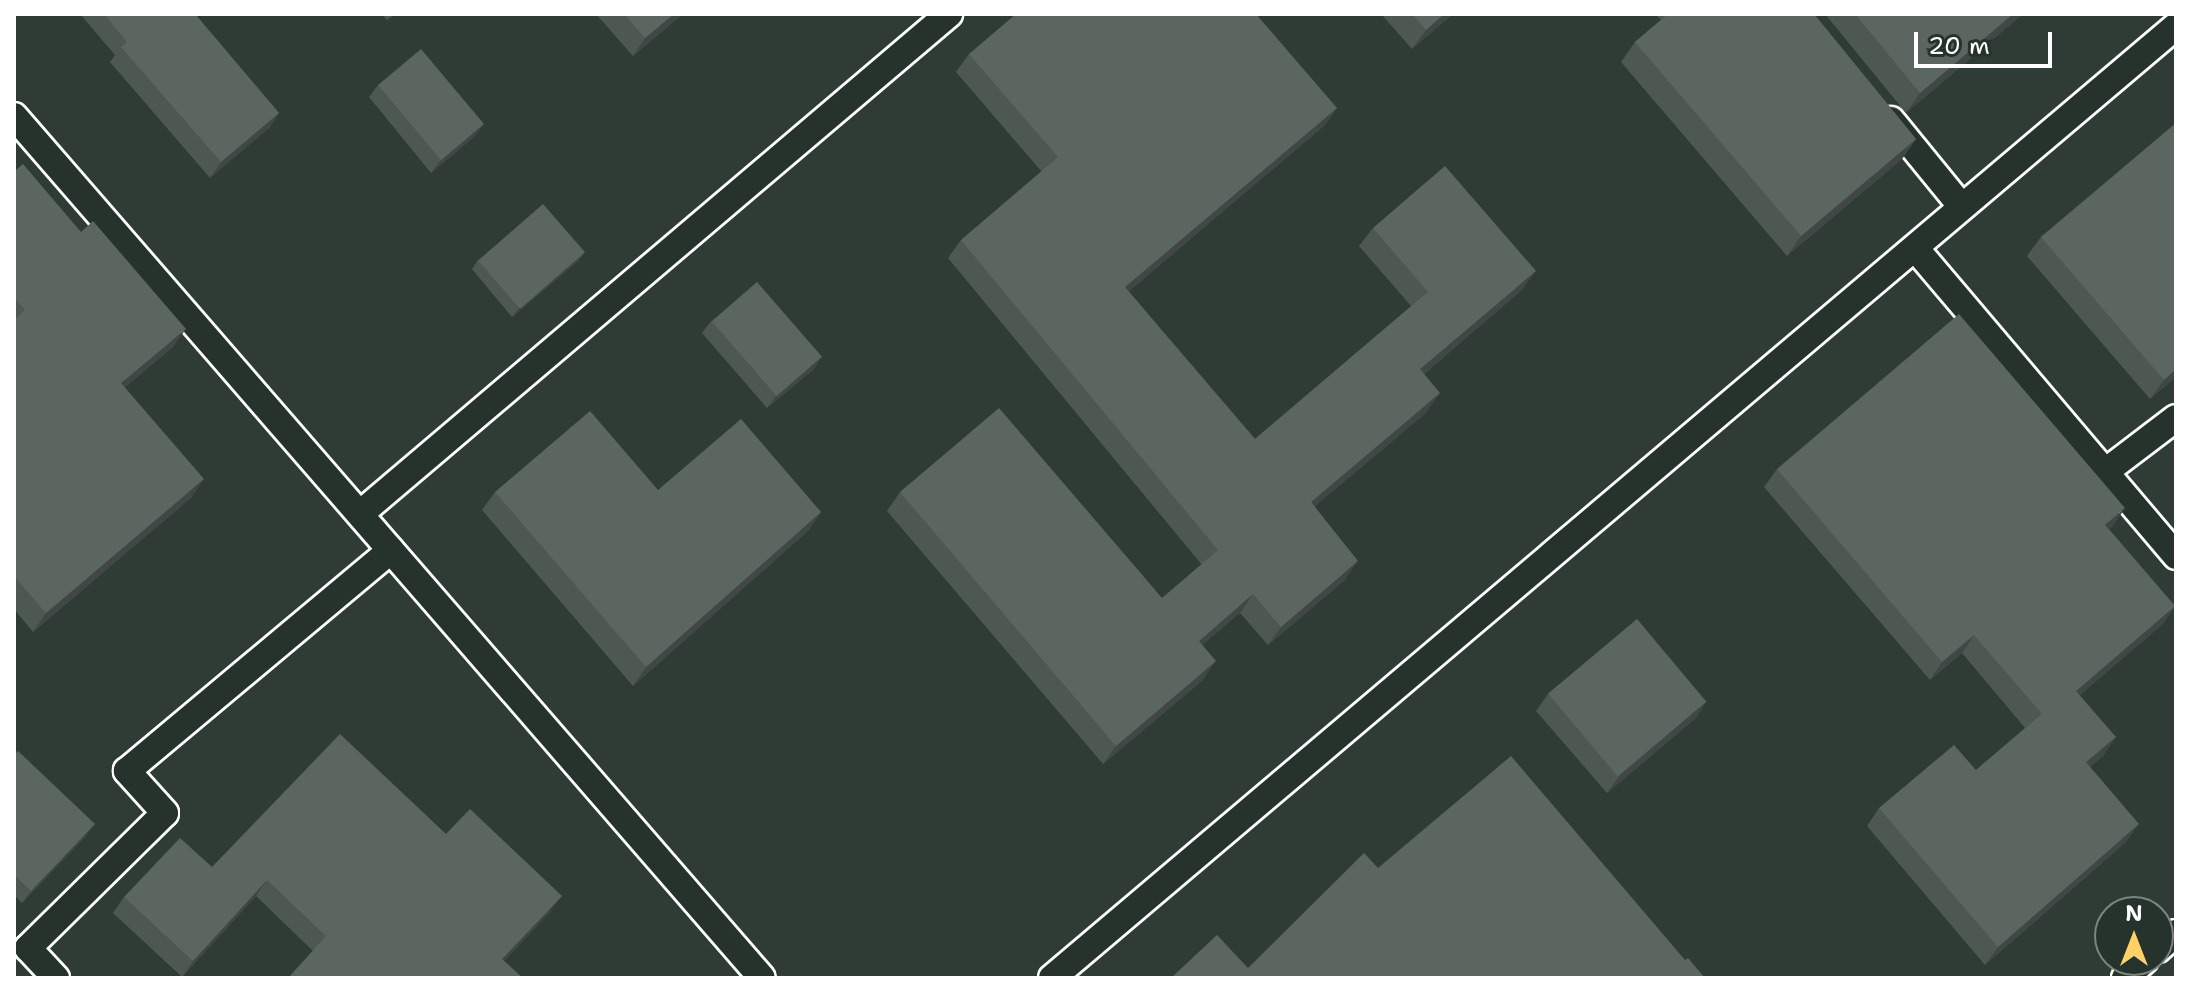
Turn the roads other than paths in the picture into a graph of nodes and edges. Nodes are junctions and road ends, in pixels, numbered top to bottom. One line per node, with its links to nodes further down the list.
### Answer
1 (949, 14): 9 (lane)
2 (2176, 26): 5 (lane)
3 (1879, 105): 5 (lane)
4 (14, 116): 9 (lane)
5 (1962, 207): 6 (lane)
6 (1915, 248): 8 (lane); 14 (lane)
7 (2176, 418): 8 (lane)
8 (2105, 472): 11 (lane)
9 (360, 514): 10 (lane)
10 (391, 550): 12 (lane); 13 (lane)
11 (2176, 556)
12 (56, 978)
13 (762, 978)
14 (1052, 978)

